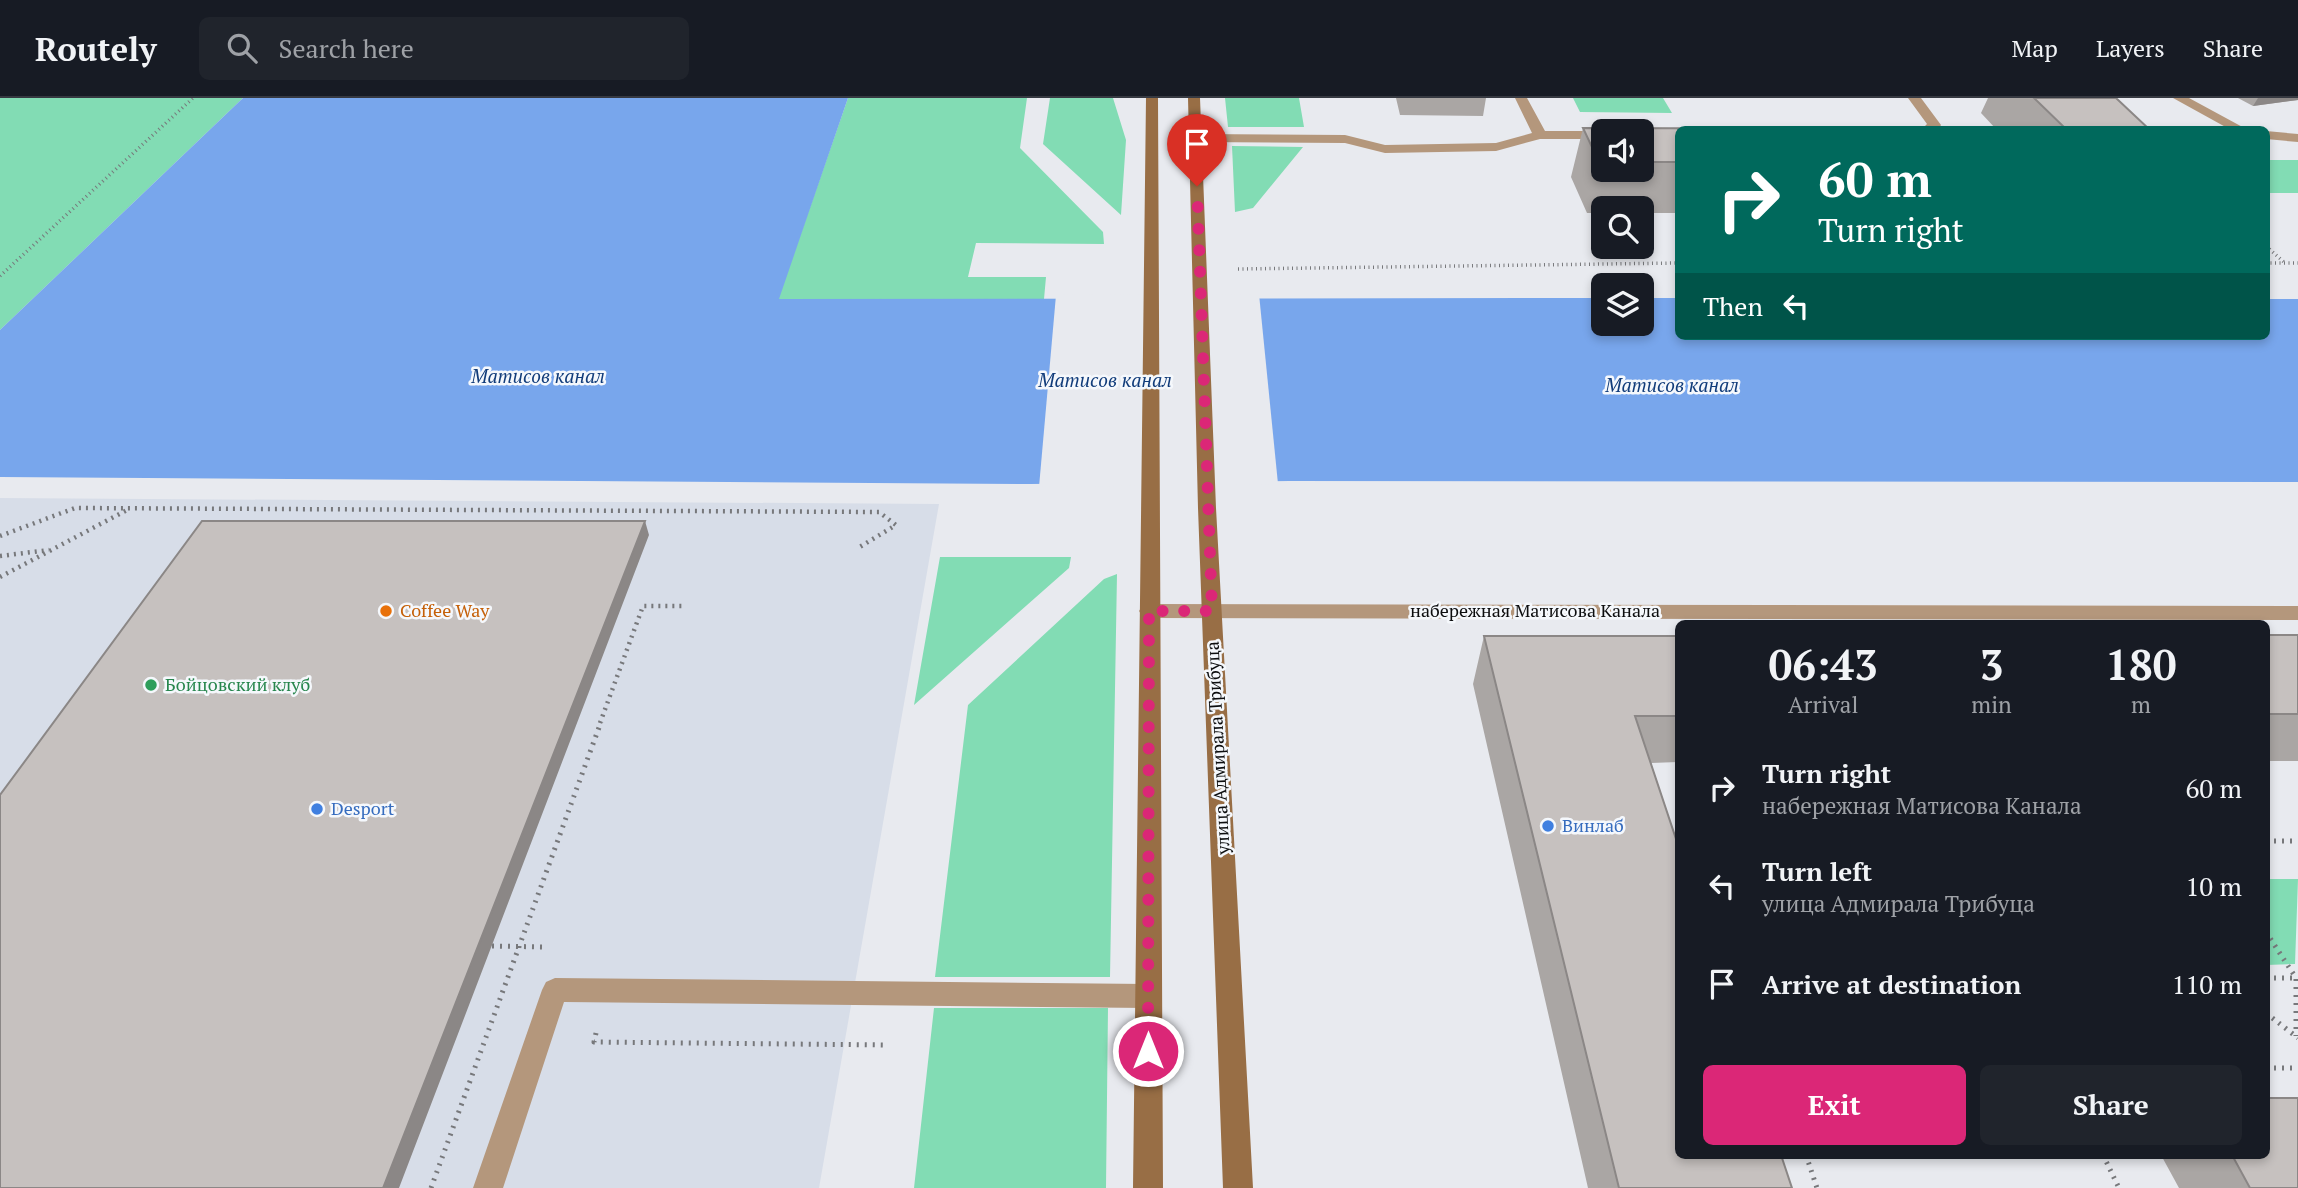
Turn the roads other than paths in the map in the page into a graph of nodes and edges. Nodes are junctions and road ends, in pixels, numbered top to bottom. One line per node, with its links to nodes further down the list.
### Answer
1 (1152, 98): 13 (street)
2 (1194, 98): 11 (street, улица Адмирала Трибуца)
3 (1521, 98): 8 (street)
4 (1914, 98): 6 (street)
5 (2179, 98): 7 (street)
6 (1933, 126)
7 (2234, 126)
8 (1539, 135): 9 (street); 11 (street)
9 (1591, 135)
10 (2270, 135): 12 (street)
11 (1195, 138): 14 (street, улица Адмирала Трибуца)
12 (2298, 138)
13 (1149, 611): 14 (street, набережная Матисова Канала); 16 (street)
14 (1212, 611): 15 (street, набережная Матисова Канала); 19 (street, улица Адмирала Трибуца)
15 (2298, 613)
16 (1148, 996): 17 (street); 18 (street)
17 (488, 1188)
18 (1148, 1188)
19 (1238, 1188)

